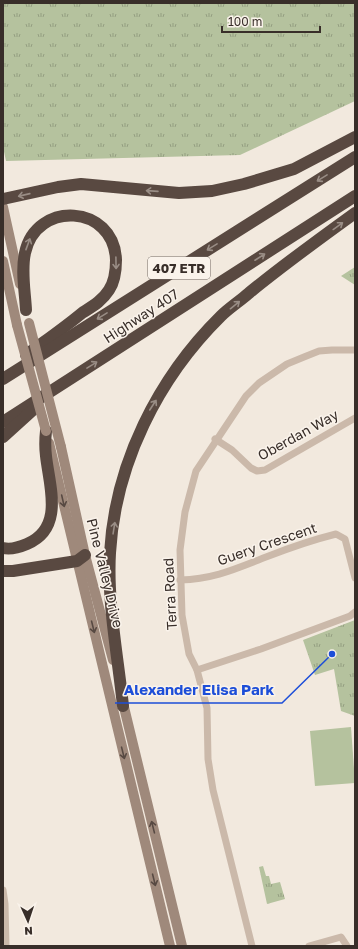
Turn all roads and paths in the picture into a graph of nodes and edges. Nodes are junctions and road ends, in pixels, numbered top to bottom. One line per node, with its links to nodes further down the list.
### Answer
1 (355, 137): 4 (highway, one-way to 4)
2 (355, 157): 11 (highway, Highway 407 / 407 ETR, one-way to 11)
3 (355, 196): 12 (highway, Highway 407 / 407 ETR, one-way to 3)
4 (3, 199)
5 (3, 207): 8 (main road, Pine Valley Drive)
6 (355, 213): 26 (highway, one-way to 6)
7 (3, 261): 15 (main road, bridge)
8 (26, 310): 10 (highway, one-way to 10); 20 (main road, Pine Valley Drive, bridge)
9 (355, 350): 17 (street, Terra Road)
10 (3, 374)
11 (3, 379)
12 (59, 386): 14 (highway, Highway 407 / 407 ETR); 16 (highway)
13 (355, 418): 17 (street, Oberdan Way)
14 (3, 422)
15 (46, 432): 18 (highway)
16 (3, 437)
17 (215, 439): 23 (street, Terra Road)
18 (48, 449): 19 (highway); 20 (main road, Pine Valley Drive, one-way to 20)
19 (3, 548)
20 (81, 558): 21 (highway); 26 (main road, Pine Valley Drive); 29 (main road, Pine Valley Drive, one-way to 29)
21 (3, 570)
22 (355, 578): 23 (street, Guery Crescent)
23 (180, 580): 25 (street, Terra Road)
24 (355, 612): 25 (street)
25 (197, 670): 31 (street, Terra Road)
26 (123, 706): 30 (main road, Pine Valley Drive, one-way to 26)
27 (3, 890): 28 (street)
28 (5, 941)
29 (170, 946)
30 (182, 946)
31 (252, 946)
32 (309, 946): 33 (street)
33 (347, 946)

